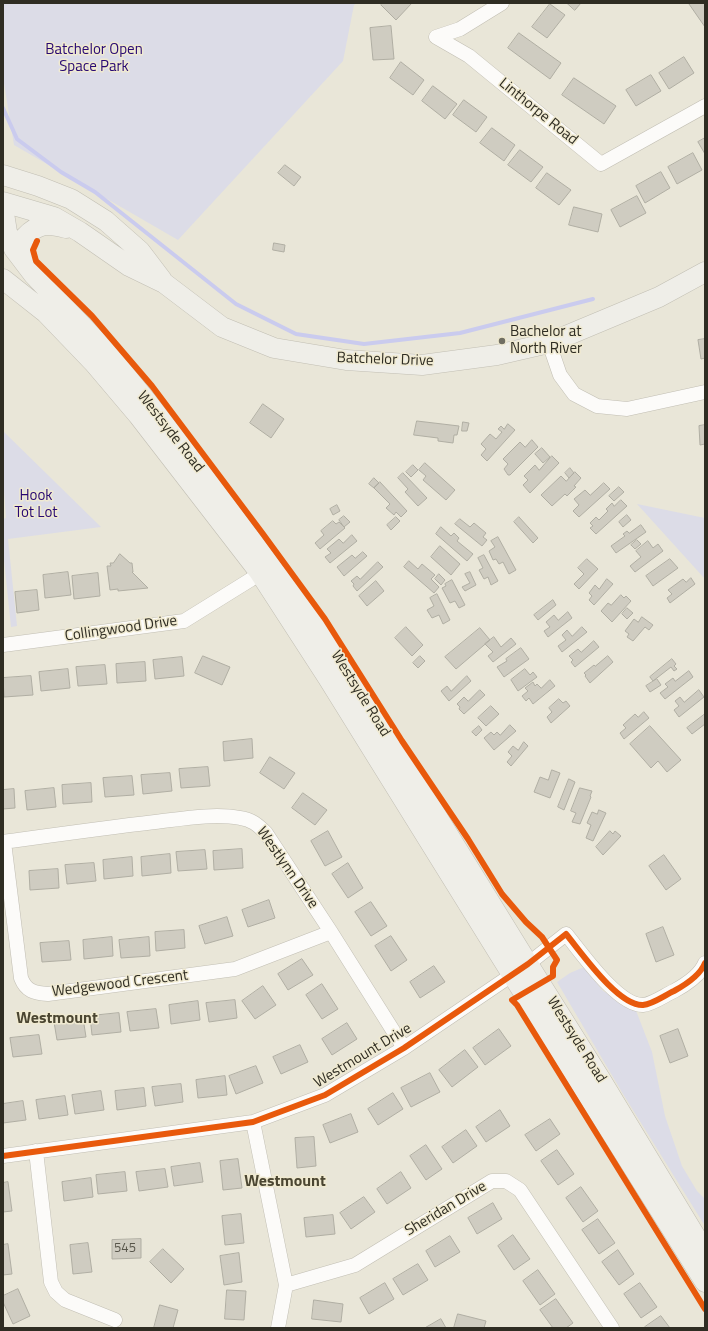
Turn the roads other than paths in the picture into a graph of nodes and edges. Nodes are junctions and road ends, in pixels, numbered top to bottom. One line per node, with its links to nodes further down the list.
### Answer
1 (502, 3): 2 (street, Linthorpe Road)
2 (705, 106)
3 (3, 175): 11 (main road, Batchelor Drive)
4 (3, 202): 6 (main road, Batchelor Drive)
5 (3, 207): 9 (main road, Westsyde Road)
6 (80, 232): 9 (main road); 11 (main road, Batchelor Drive)
7 (3, 267): 12 (main road)
8 (705, 272): 13 (main road, Batchelor Drive)
9 (33, 274): 15 (main road, Westsyde Road)
10 (3, 279): 12 (main road, Westsyde Road)
11 (164, 283): 13 (main road, Batchelor Drive)
12 (46, 313): 15 (main road, Westsyde Road)
13 (549, 343): 14 (street)
14 (705, 392)
15 (265, 569): 16 (street, Collingwood Drive); 20 (main road, Westsyde Road)
16 (3, 645)
17 (4, 842): 18 (street, Westlynn Drive); 18 (street, Wedgewood Crescent)
18 (331, 932): 21 (street, Westlynn Drive)
19 (705, 964): 20 (street, Westmount Drive)
20 (520, 969): 21 (street, Westmount Drive); 25 (main road, Westsyde Road); 26 (main road, Westsyde Road)
21 (404, 1048): 22 (street, Westmount Drive)
22 (253, 1122): 23 (street, Westmount Drive); 27 (street)
23 (36, 1151): 24 (street, Westmount Drive); 28 (street)
24 (3, 1156)
25 (705, 1252)
26 (705, 1282)
27 (286, 1285): 29 (street); 30 (street, Sheridan Drive)
28 (115, 1320)
29 (278, 1328)
30 (612, 1328)

